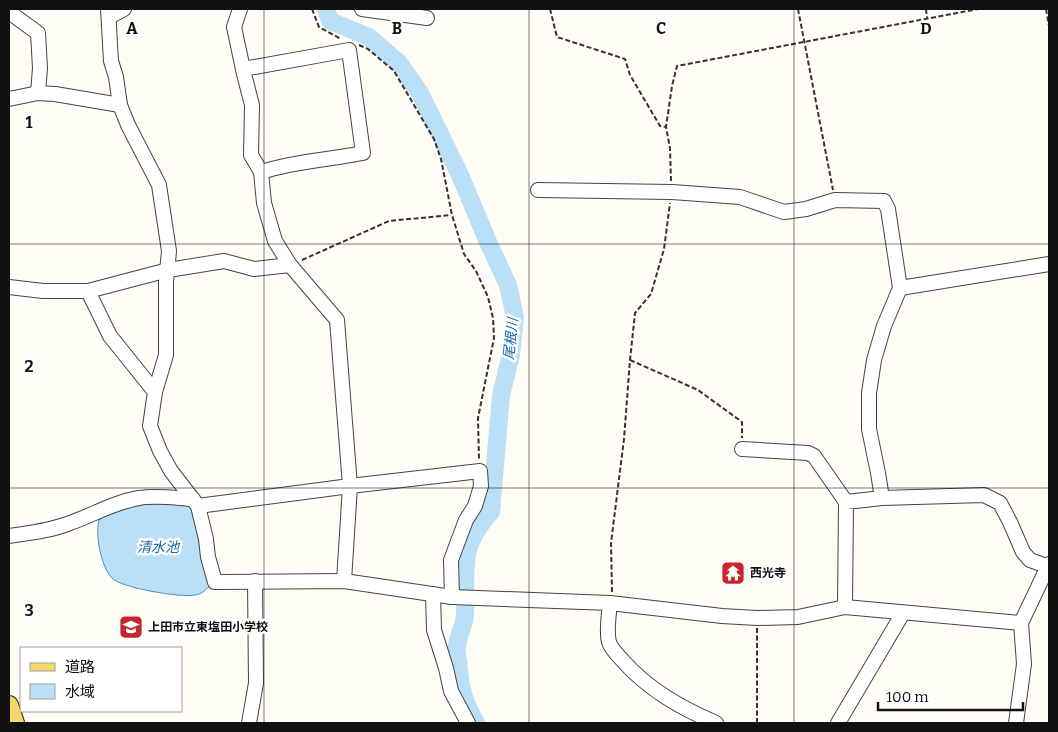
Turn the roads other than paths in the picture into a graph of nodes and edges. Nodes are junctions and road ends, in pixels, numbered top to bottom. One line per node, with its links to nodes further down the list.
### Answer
1 (124, 9): 5 (street)
2 (240, 9): 7 (street)
3 (362, 9): 6 (street)
4 (9, 12): 8 (street)
5 (108, 13): 10 (street)
6 (427, 18)
7 (243, 69): 11 (street); 11 (street)
8 (38, 92): 9 (street); 10 (street)
9 (9, 99)
10 (120, 105): 15 (street)
11 (261, 172): 14 (street)
12 (538, 190): 17 (street)
13 (1049, 264): 17 (street)
14 (290, 265): 15 (street); 21 (street)
15 (168, 270): 18 (street); 19 (street)
16 (9, 287): 18 (street)
17 (900, 288): 22 (street)
18 (88, 291): 19 (street)
19 (155, 392): 24 (street)
20 (742, 449): 23 (street)
21 (350, 486): 24 (street); 28 (street); 30 (street)
22 (882, 498): 23 (street); 26 (street)
23 (846, 502): 32 (street)
24 (196, 503): 25 (street); 27 (street)
25 (9, 536)
26 (1049, 566): 34 (street)
27 (255, 581): 28 (street); 37 (street)
28 (344, 581): 29 (street)
29 (433, 594): 30 (street); 38 (street)
30 (460, 597): 31 (street)
31 (610, 603): 32 (street); 39 (street)
32 (845, 607): 33 (street)
33 (903, 612): 34 (street); 40 (street)
34 (1021, 623): 41 (street)
35 (9, 705): 36 (main road)
36 (15, 723)
37 (249, 723)
38 (468, 723)
39 (716, 723)
40 (838, 723)
41 (1016, 723)

